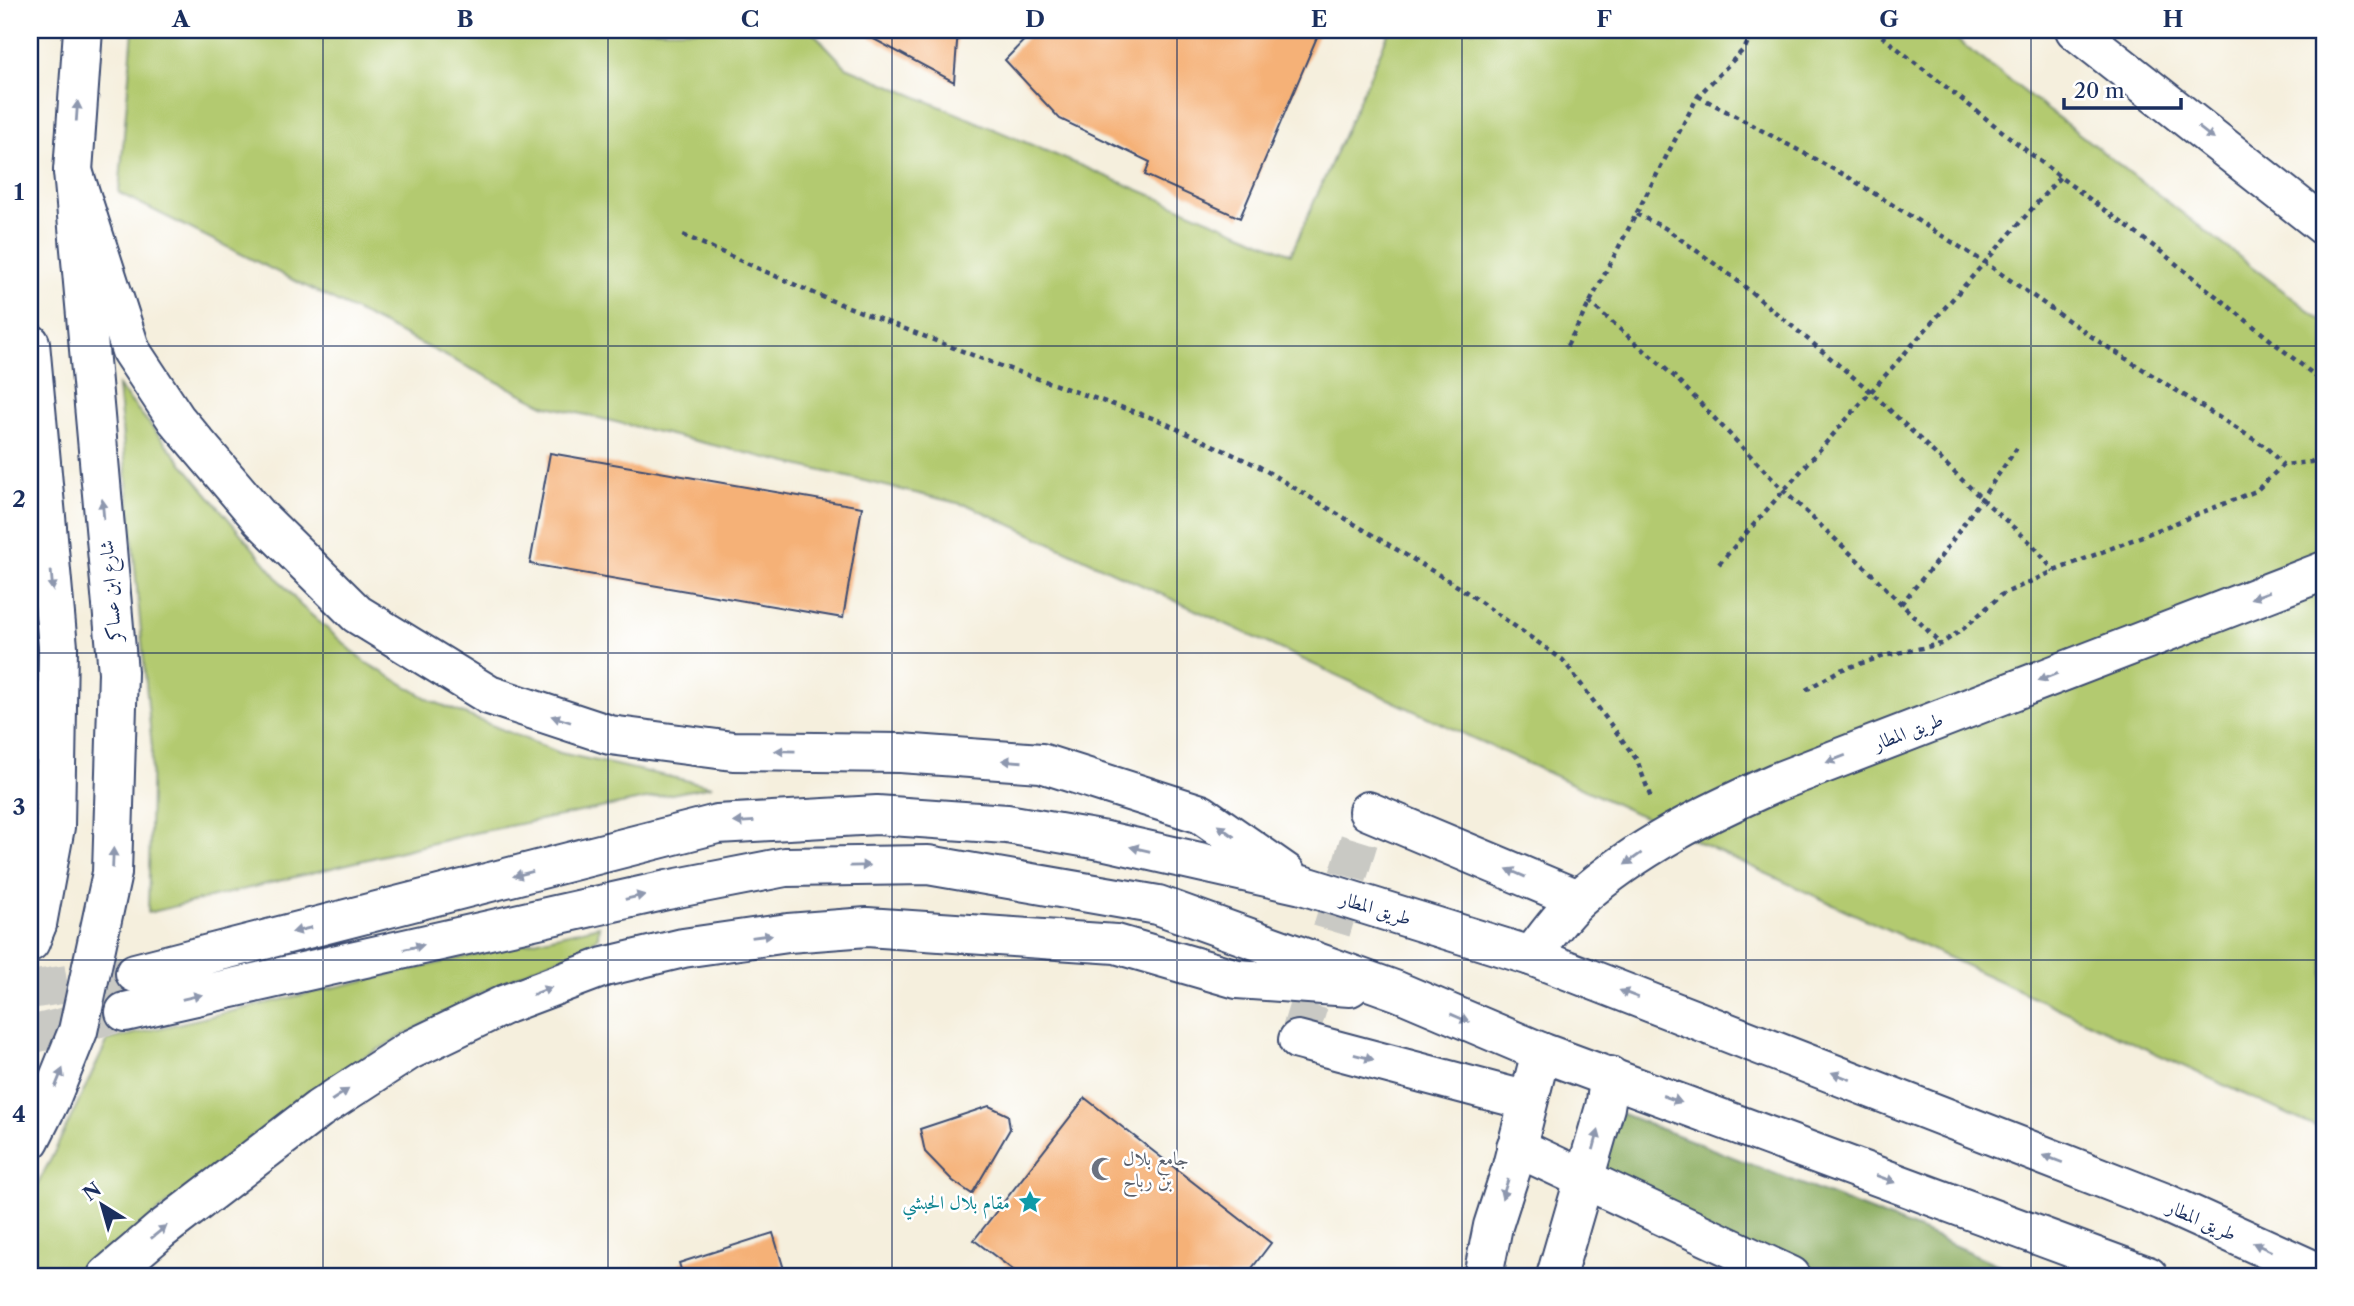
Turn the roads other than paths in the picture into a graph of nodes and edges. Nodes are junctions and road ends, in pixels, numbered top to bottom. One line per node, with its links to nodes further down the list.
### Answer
1 (83, 30): 3 (main road, شارع ابن عساكر, one-way to 1)
2 (2075, 30): 4 (main road, one-way to 4)
3 (73, 171): 9 (main road, one-way to 3); 20 (main road, شارع ابن عساكر, one-way to 3)
4 (2324, 226)
5 (30, 343): 11 (main road, one-way to 11)
6 (2324, 571): 10 (main road, طريق المطار, one-way to 10)
7 (1367, 811): 10 (main road, one-way to 7)
8 (30, 835): 11 (main road)
9 (1302, 885): 12 (main road, طريق المطار); 13 (main road, one-way to 13)
10 (1578, 899): 12 (main road, طريق المطار)
11 (33, 933)
12 (1531, 956): 23 (main road, طريق المطار, one-way to 12)
13 (135, 972)
14 (1397, 991): 15 (main road, one-way to 14); 17 (main road, one-way to 17); 24 (main road, one-way to 14)
15 (125, 1012)
16 (1298, 1040): 19 (main road, one-way to 19)
17 (1541, 1052): 18 (main road); 19 (main road)
18 (1610, 1076): 22 (main road, one-way to 18); 28 (main road, one-way to 28)
19 (1528, 1101): 21 (main road)
20 (30, 1140)
21 (1516, 1147): 22 (main road); 25 (main road, one-way to 25)
22 (1585, 1178): 26 (main road); 27 (main road)
23 (2324, 1275)
24 (107, 1276)
25 (1483, 1276)
26 (1556, 1276)
27 (1791, 1276)
28 (2148, 1276)

